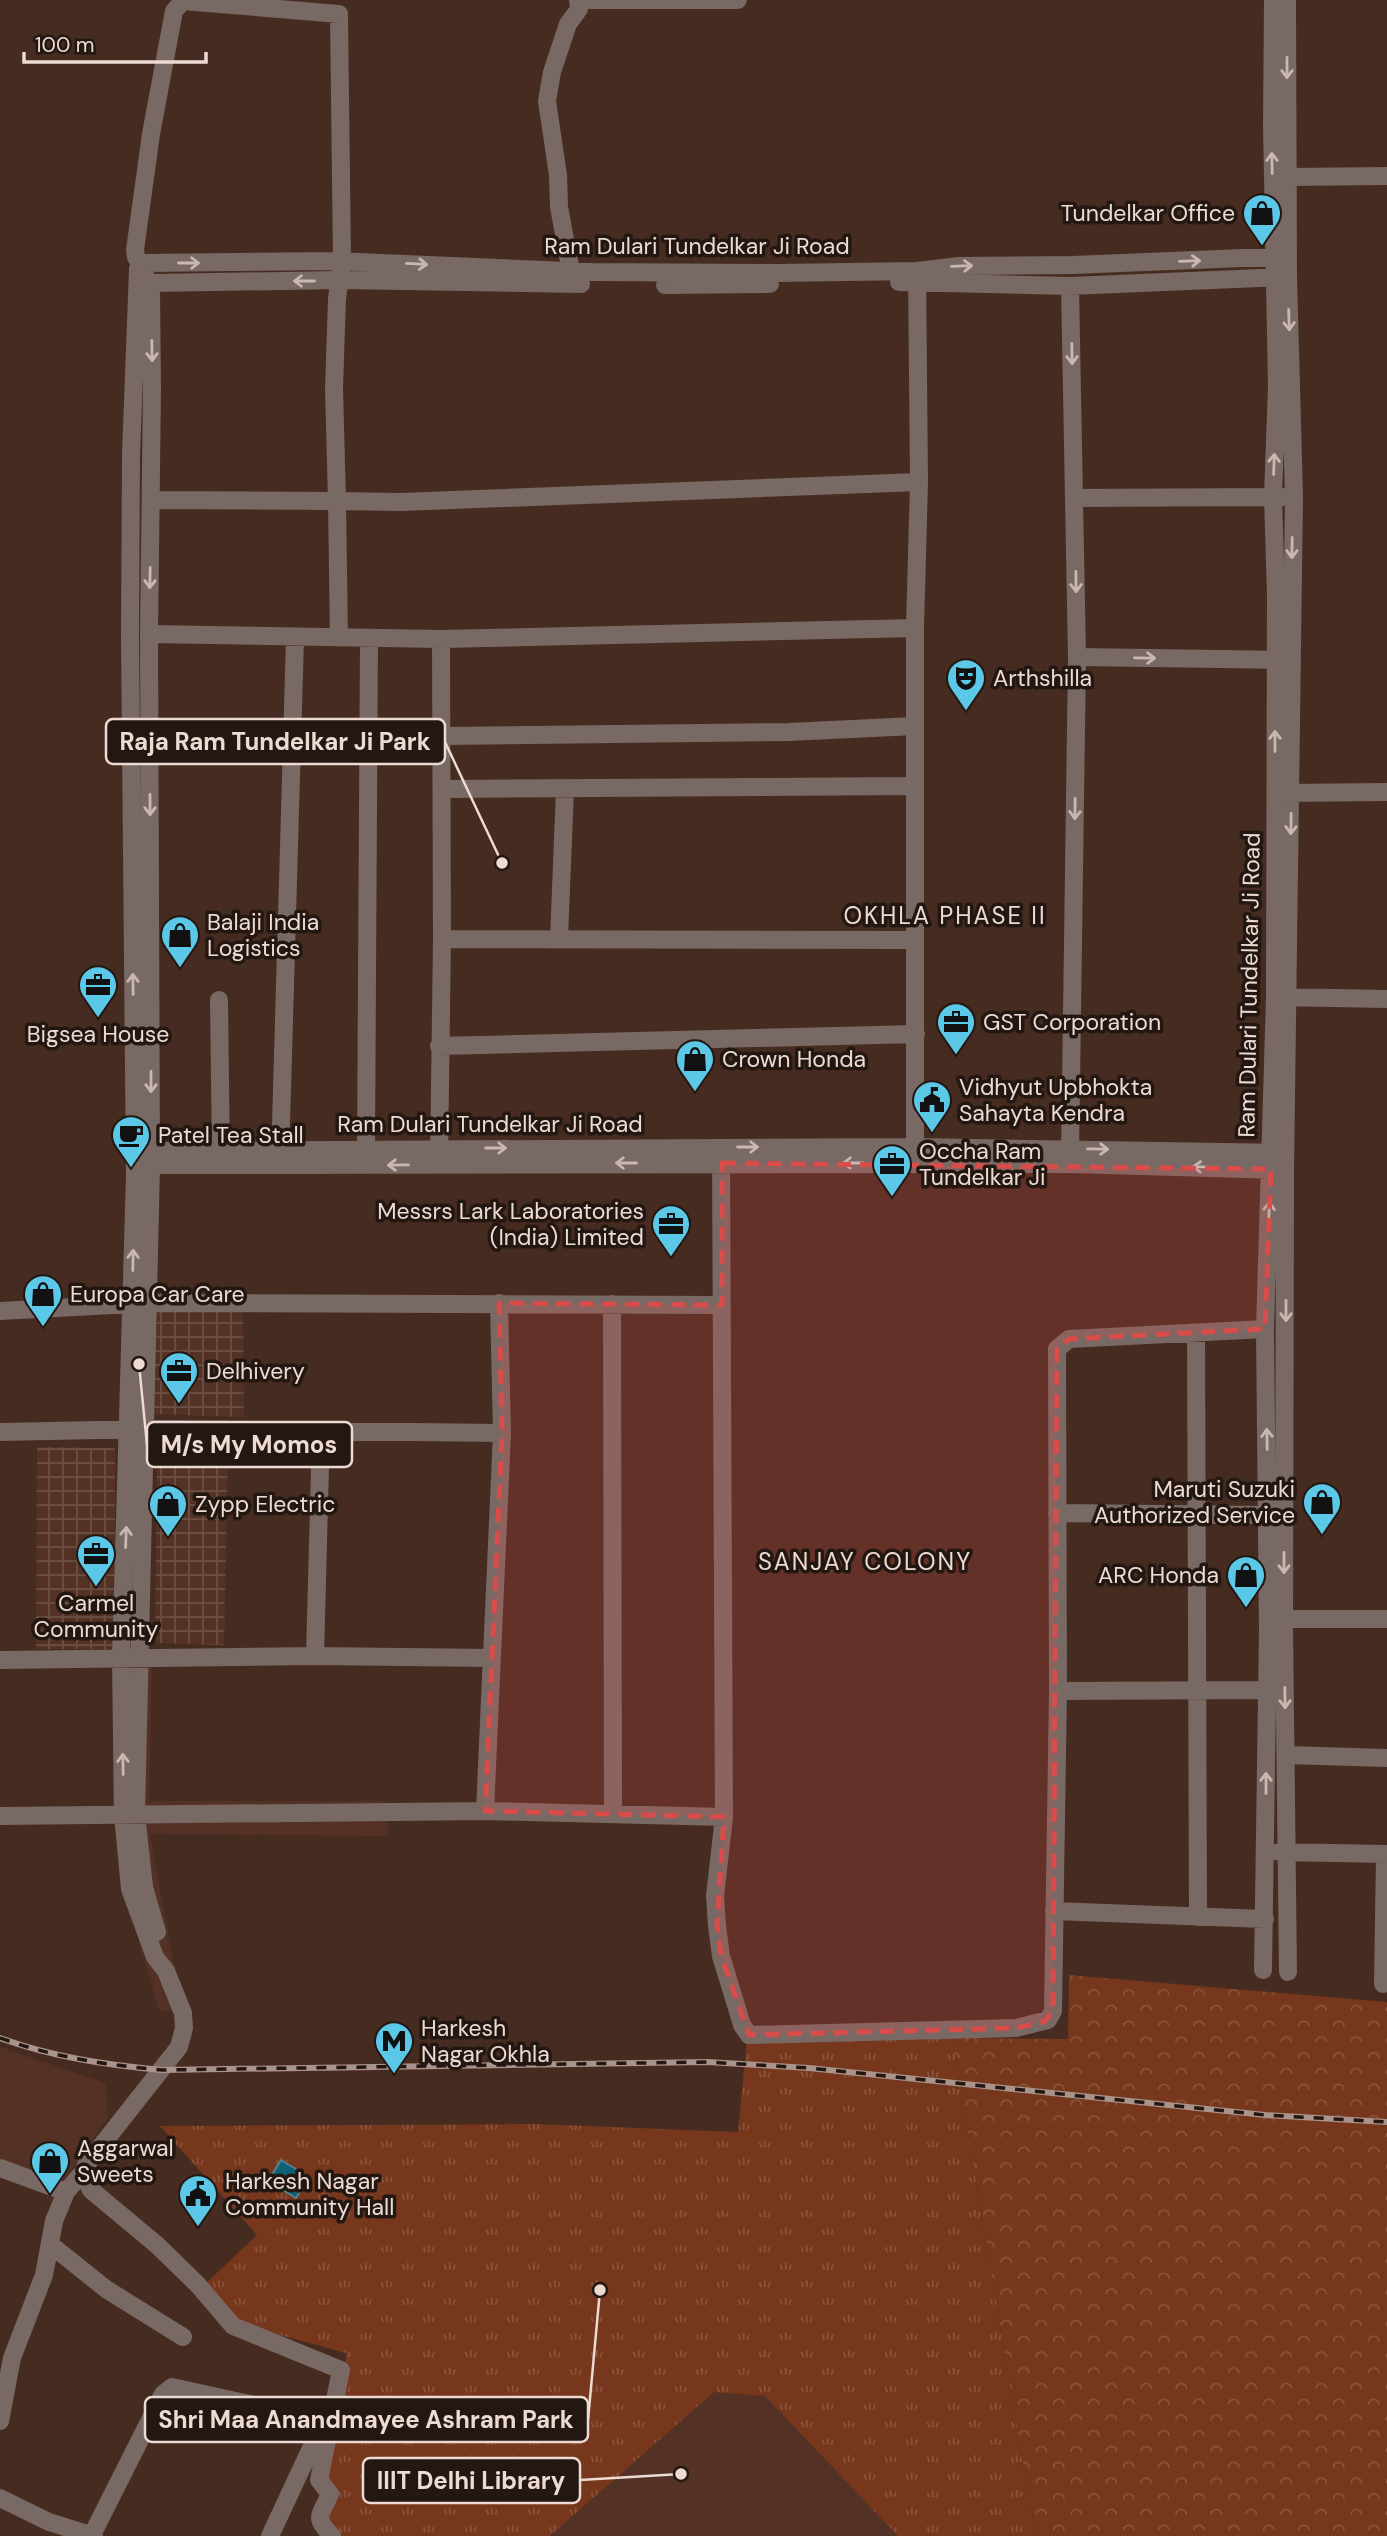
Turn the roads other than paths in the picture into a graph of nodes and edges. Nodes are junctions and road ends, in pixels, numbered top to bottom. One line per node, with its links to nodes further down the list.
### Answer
1 (578, 0): 11 (street)
2 (584, 0): 3 (street)
3 (738, 0)
4 (1273, 0): 9 (street, Ram Dulari Tundelkar Ji Road, one-way to 4)
5 (1287, 0): 8 (street, Ram Dulari Tundelkar Ji Road, one-way to 8)
6 (273, 4): 10 (street); 13 (street)
7 (1387, 176): 8 (street)
8 (1288, 177): 9 (street, Ram Dulari Tundelkar Ji Road)
9 (1280, 257): 12 (street, Ram Dulari Tundelkar Ji Road, one-way to 9); 14 (street, Ram Dulari Tundelkar Ji Road)
10 (342, 261): 11 (street, Ram Dulari Tundelkar Ji Road, one-way to 11); 13 (street, Ram Dulari Tundelkar Ji Road, one-way to 10); 15 (street)
11 (571, 272): 12 (street, Ram Dulari Tundelkar Ji Road)
12 (917, 276): 15 (street, Ram Dulari Tundelkar Ji Road); 16 (street, Ram Dulari Tundelkar Ji Road); 17 (street)
13 (144, 277): 15 (street, Ram Dulari Tundelkar Ji Road, one-way to 13); 21 (street, one-way to 21); 51 (street, one-way to 13)
14 (1281, 277): 16 (street, Ram Dulari Tundelkar Ji Road); 18 (street, Ram Dulari Tundelkar Ji Road, one-way to 14); 19 (street, Ram Dulari Tundelkar Ji Road, one-way to 19)
15 (340, 281): 22 (street)
16 (1070, 286): 20 (street, one-way to 20)
17 (919, 482): 22 (street); 23 (street)
18 (1273, 496): 19 (street); 20 (street); 30 (street, Ram Dulari Tundelkar Ji Road)
19 (1294, 497): 30 (street, Ram Dulari Tundelkar Ji Road, one-way to 30)
20 (1074, 498): 29 (street, one-way to 29)
21 (152, 500): 22 (street); 24 (street, one-way to 24)
22 (337, 501): 26 (street)
23 (915, 628): 28 (street); 31 (street)
24 (149, 634): 25 (street); 51 (street, one-way to 51)
25 (295, 638): 26 (street); 53 (street)
26 (340, 638): 27 (street)
27 (369, 639): 28 (street); 46 (street)
28 (442, 639): 32 (street)
29 (1077, 657): 30 (street, one-way to 30); 50 (street, one-way to 50)
30 (1282, 660): 37 (street, Ram Dulari Tundelkar Ji Road)
31 (915, 726): 32 (street); 33 (street)
32 (443, 736): 34 (street)
33 (915, 786): 35 (street); 40 (street)
34 (442, 789): 35 (street); 38 (street)
35 (565, 789): 39 (street)
36 (1387, 792): 37 (street)
37 (1283, 793): 41 (street, Ram Dulari Tundelkar Ji Road)
38 (442, 939): 39 (street); 45 (street)
39 (559, 939): 40 (street)
40 (915, 940): 44 (street)
41 (1281, 997): 43 (street); 54 (street, Ram Dulari Tundelkar Ji Road)
42 (219, 999): 52 (street)
43 (1387, 999)
44 (916, 1034): 45 (street); 48 (street)
45 (439, 1046): 49 (street)
46 (366, 1149): 49 (street, Ram Dulari Tundelkar Ji Road); 53 (street, Ram Dulari Tundelkar Ji Road)
47 (722, 1155): 48 (street, Ram Dulari Tundelkar Ji Road); 49 (street, Ram Dulari Tundelkar Ji Road); 58 (street)
48 (915, 1155): 50 (street, Ram Dulari Tundelkar Ji Road)
49 (439, 1156): 53 (street, Ram Dulari Tundelkar Ji Road, one-way to 53)
50 (1070, 1156): 54 (street, Ram Dulari Tundelkar Ji Road)
51 (146, 1158): 52 (street, Ram Dulari Tundelkar Ji Road); 56 (street)
52 (221, 1158): 53 (street, Ram Dulari Tundelkar Ji Road)
53 (280, 1158)
54 (1278, 1161): 60 (street, Ram Dulari Tundelkar Ji Road, one-way to 54); 70 (street, Ram Dulari Tundelkar Ji Road, one-way to 70)
55 (499, 1303): 56 (street); 57 (street); 65 (street)
56 (141, 1304): 59 (street); 62 (street)
57 (612, 1304): 58 (street); 83 (street)
58 (722, 1305): 86 (street)
59 (0, 1311)
60 (1265, 1329): 61 (street); 68 (street, Ram Dulari Tundelkar Ji Road, one-way to 60)
61 (1196, 1334): 66 (street); 67 (street)
62 (138, 1429): 63 (street); 64 (street); 73 (street); 74 (street, one-way to 62)
63 (321, 1430): 65 (street); 72 (street)
64 (0, 1432)
65 (502, 1433): 75 (street)
66 (1057, 1513): 67 (street); 77 (street)
67 (1196, 1514): 68 (street); 79 (street)
68 (1268, 1515): 70 (street, Ram Dulari Tundelkar Ji Road)
69 (1387, 1619): 70 (street)
70 (1276, 1624): 71 (street); 78 (street); 80 (street, one-way to 80)
71 (1387, 1629)
72 (315, 1656): 73 (street); 75 (street)
73 (141, 1657): 74 (street); 84 (street)
74 (121, 1658): 76 (street); 84 (street, one-way to 74)
75 (491, 1658): 82 (street)
76 (0, 1660)
77 (1058, 1690): 79 (street); 90 (street)
78 (1267, 1690): 79 (street); 87 (street, one-way to 78)
79 (1197, 1692): 91 (street)
80 (1286, 1755): 81 (street); 88 (street)
81 (1387, 1758)
82 (485, 1811): 83 (street); 84 (street)
83 (613, 1813): 86 (street)
84 (129, 1815): 85 (street); 97 (street)
85 (0, 1816)
86 (724, 1817): 90 (street)
87 (1266, 1851): 88 (street); 92 (street)
88 (1287, 1852): 89 (street); 94 (street)
89 (1386, 1854): 95 (street)
90 (1054, 1911): 91 (street)
91 (1198, 1917): 92 (street)
92 (1265, 1919): 93 (street)
93 (1263, 1970)
94 (1288, 1972)
95 (1383, 1984)
96 (0, 2168): 98 (street)
97 (83, 2172): 98 (street); 103 (street)
98 (66, 2192): 99 (street)
99 (51, 2245): 100 (street); 101 (street)
100 (183, 2336)
101 (0, 2421)
102 (303, 2465): 103 (street); 105 (street); 106 (street)
103 (320, 2474): 107 (street)
104 (0, 2497): 105 (street)
105 (93, 2535)
106 (270, 2536)
107 (331, 2536)

